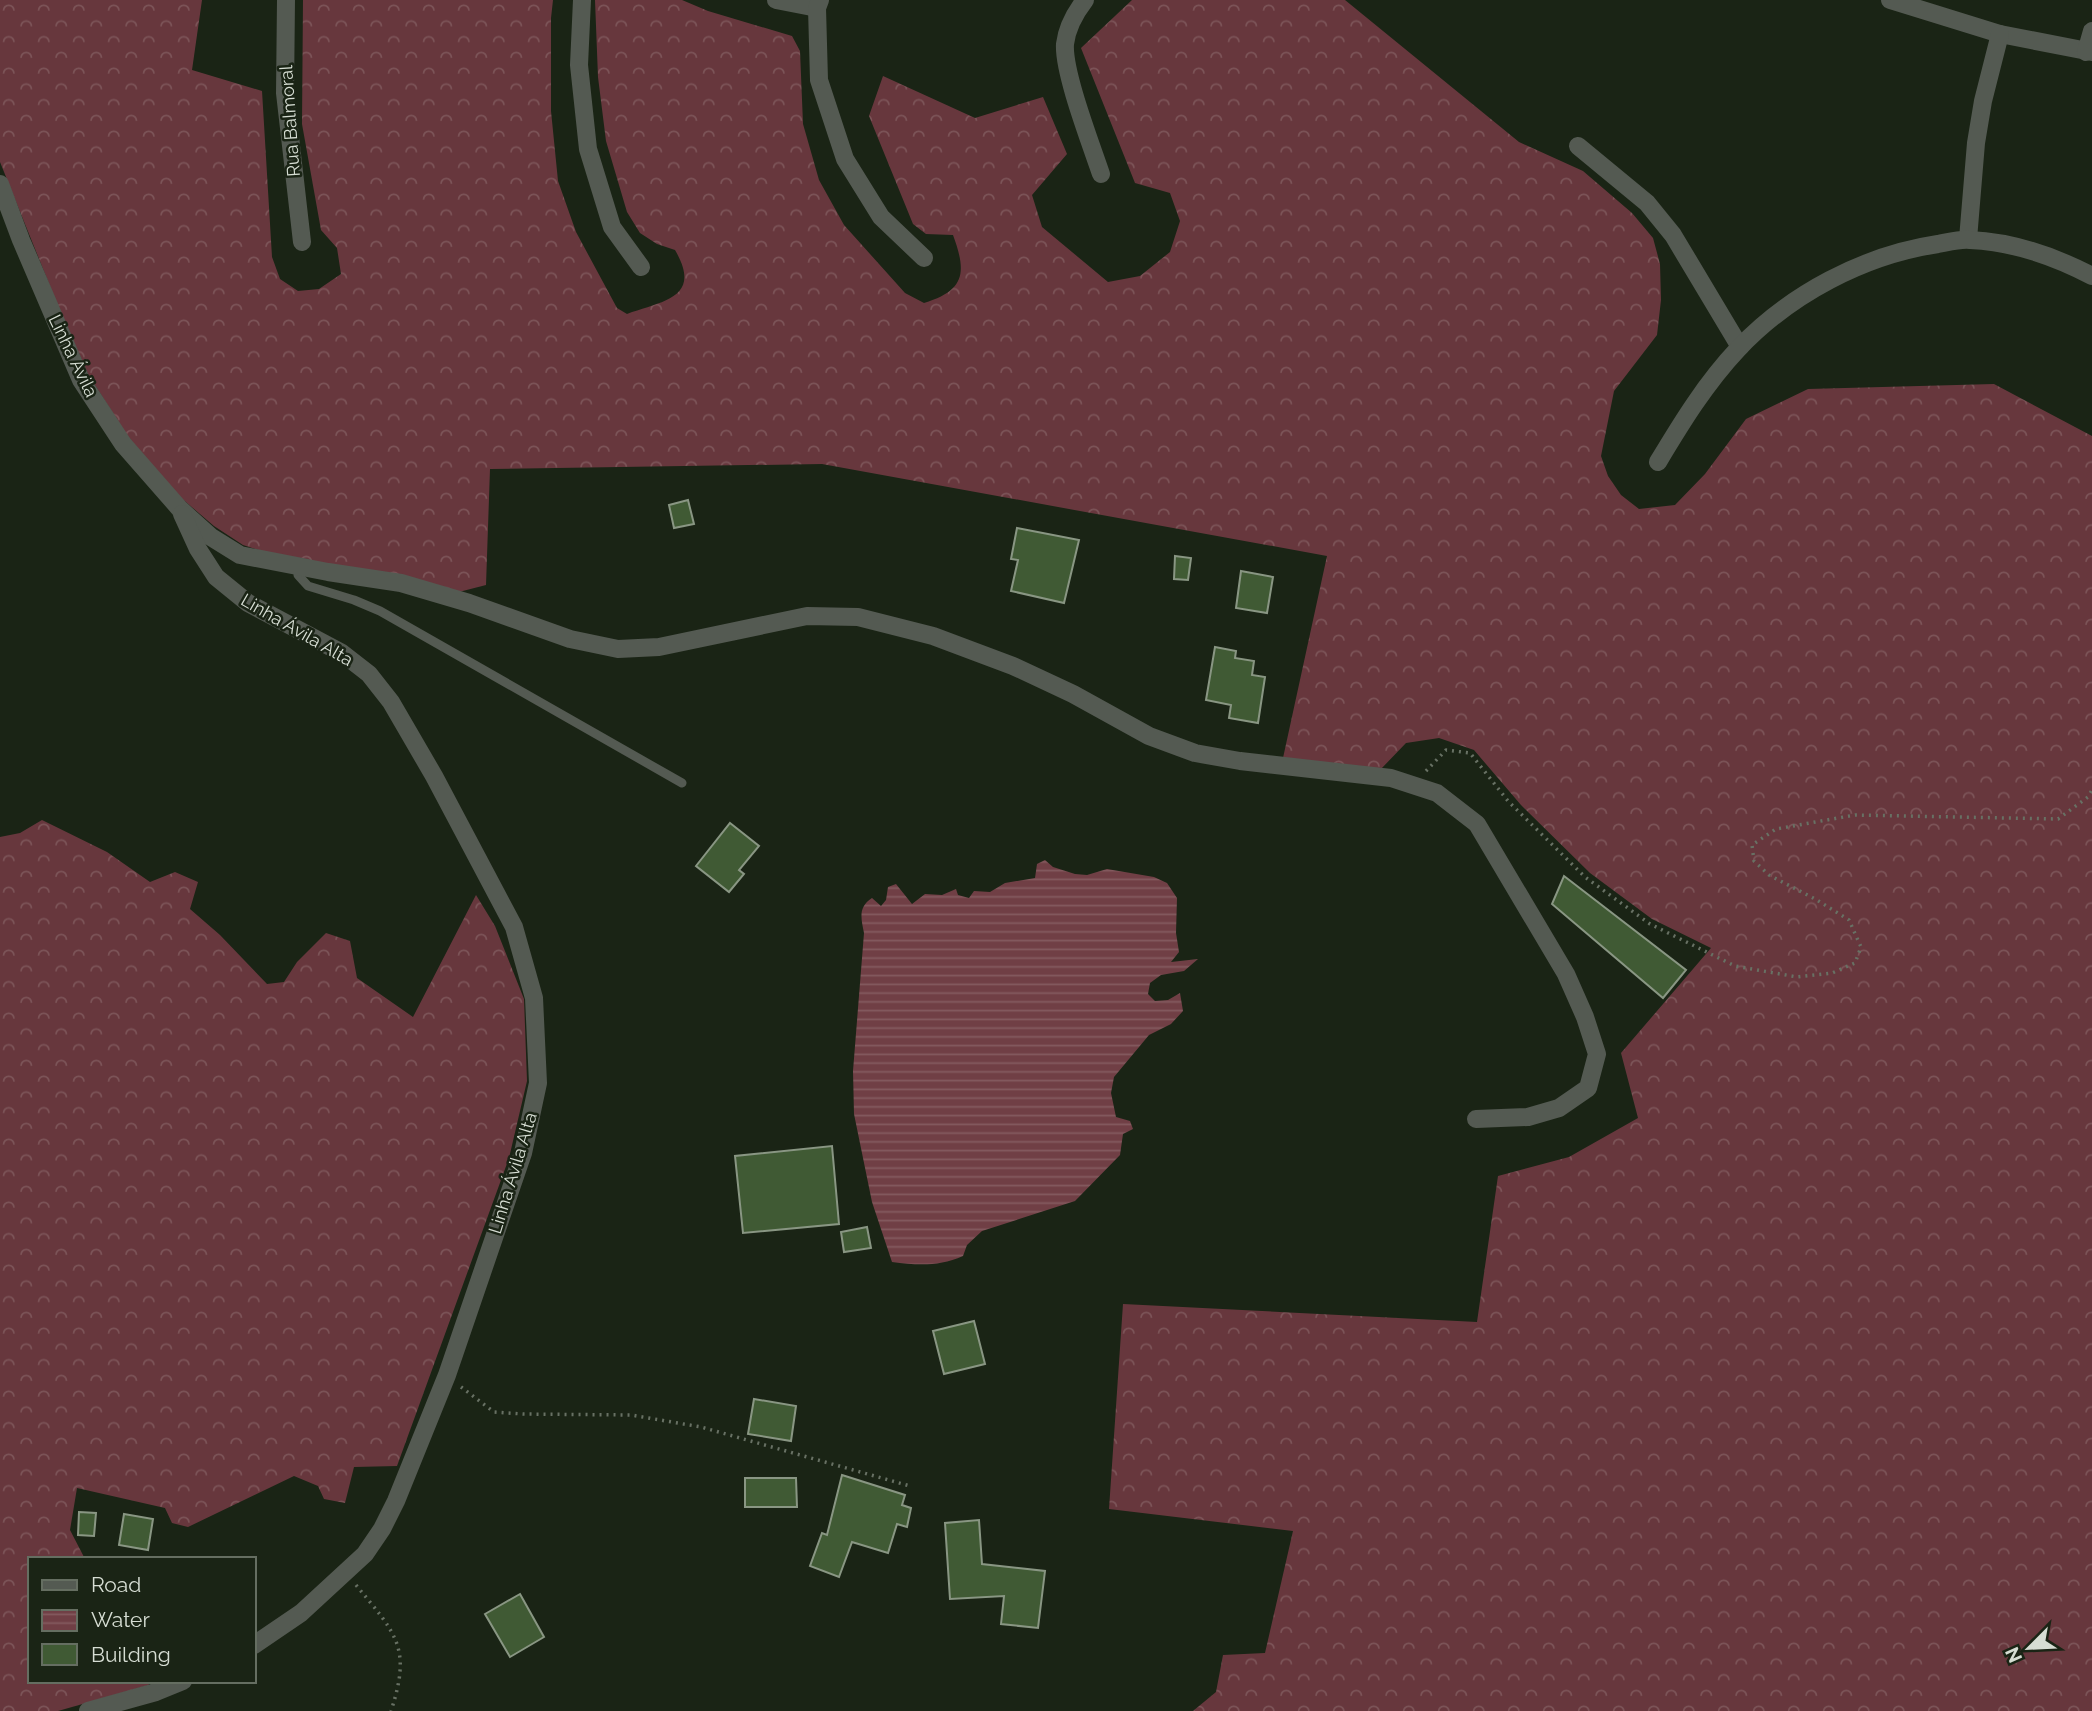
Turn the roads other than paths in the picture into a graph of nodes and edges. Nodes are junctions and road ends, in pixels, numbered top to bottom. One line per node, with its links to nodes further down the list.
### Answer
1 (286, 0): 14 (street, Rua Balmoral)
2 (582, 0): 16 (street)
3 (776, 0): 6 (street)
4 (1085, 0): 11 (street)
5 (1890, 0): 8 (street)
6 (819, 4): 15 (street)
7 (2092, 31): 9 (street)
8 (2000, 34): 9 (street); 13 (street)
9 (2089, 52)
10 (1578, 146): 18 (street)
11 (1101, 174)
12 (0, 184): 20 (street, Linha Ávila)
13 (1968, 239): 17 (street); 18 (street)
14 (302, 242)
15 (924, 258)
16 (641, 267)
17 (2092, 276)
18 (1740, 347): 19 (street)
19 (1658, 462)
20 (179, 508): 21 (street); 24 (street, Linha Ávila Alta)
21 (299, 566): 22 (lane); 23 (street)
22 (682, 783)
23 (1476, 1119)
24 (256, 1644)
25 (178, 1683): 26 (street)
26 (88, 1711)

